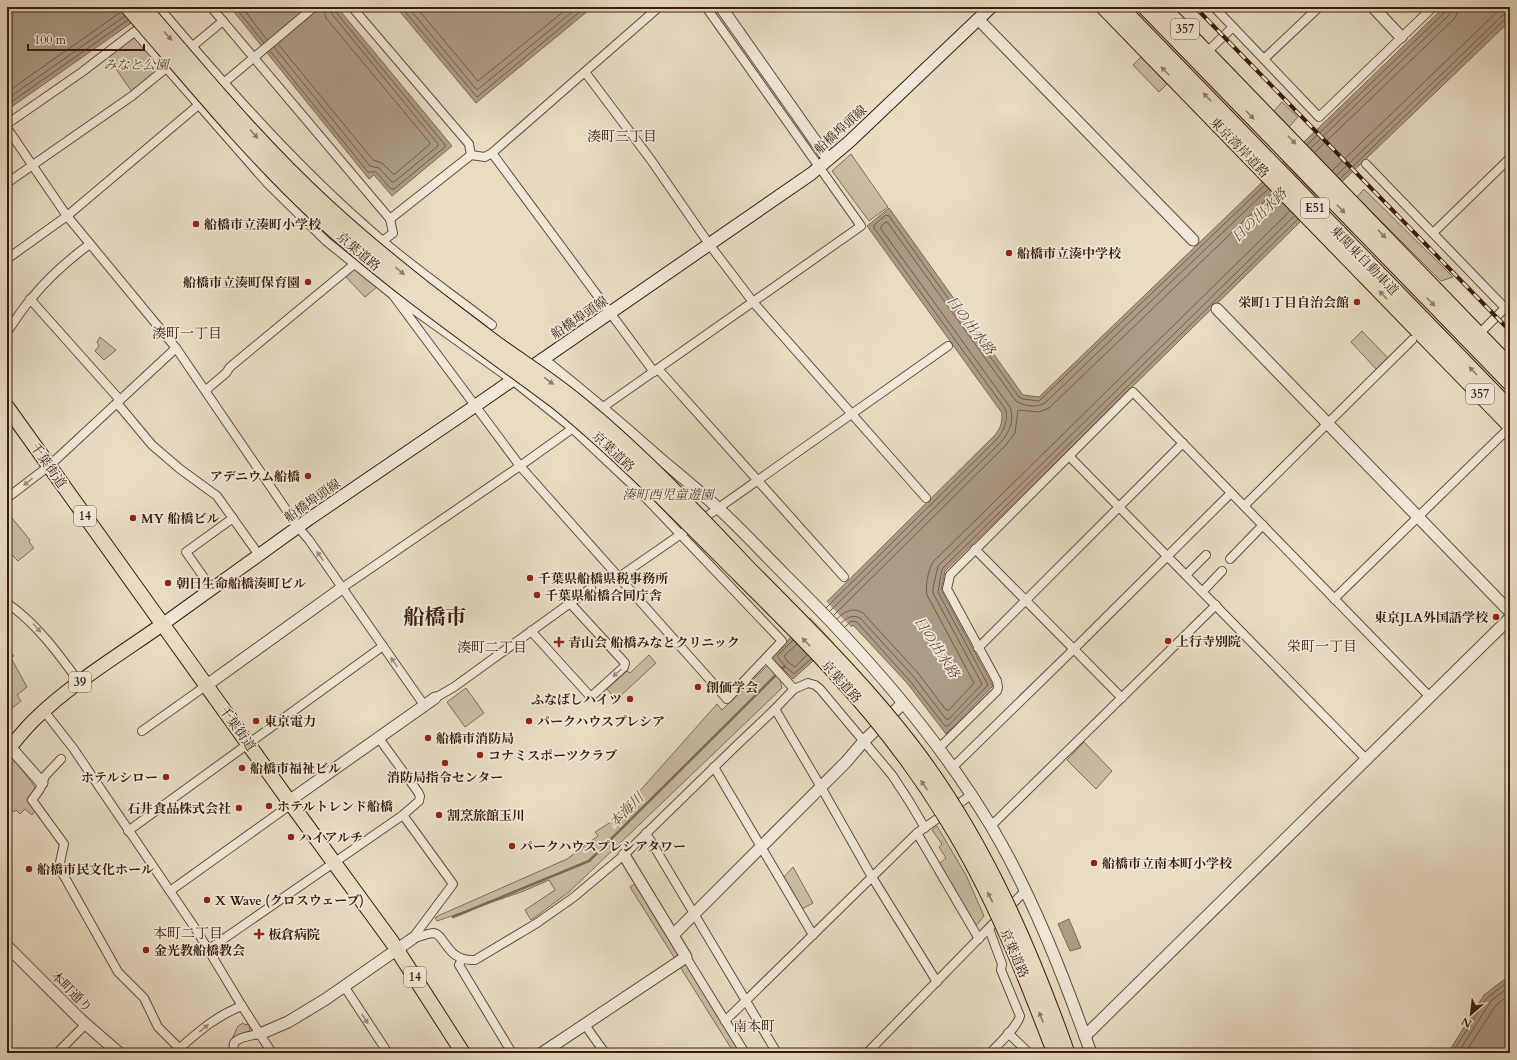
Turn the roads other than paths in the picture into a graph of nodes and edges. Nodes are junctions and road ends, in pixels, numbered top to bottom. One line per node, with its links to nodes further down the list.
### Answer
1 (128, 7): 191 (highway, 京葉道路, one-way to 1, bridge)
2 (143, 7): 192 (highway, 京葉道路, one-way to 192, bridge)
3 (211, 7): 20 (street)
4 (314, 7): 26 (street)
5 (352, 7): 35 (street)
6 (659, 7): 29 (street)
7 (706, 7): 37 (street)
8 (721, 7): 37 (street)
9 (990, 7): 19 (main road, 船橋埠頭線)
10 (1103, 7): 18 (highway, 東京湾岸道路 / 357)
11 (1145, 7): 66 (highway, 東関東自動車道 / E51, one-way to 66)
12 (1163, 7): 25 (highway, 357)
13 (1214, 7): 21 (street)
14 (1319, 7): 27 (street)
15 (1373, 7): 23 (street)
16 (1433, 7): 23 (street)
17 (165, 9): 22 (street); 24 (street)
18 (1117, 13): 72 (highway, 東関東自動車道 / E51, one-way to 18); 75 (highway, 東京湾岸道路 / 357, one-way to 18)
19 (978, 19): 37 (main road, 船橋埠頭線); 44 (street)
20 (223, 21): 24 (street); 26 (street)
21 (1233, 27): 25 (street); 27 (street)
22 (135, 32): 28 (street); 32 (street)
23 (1401, 37): 27 (street)
24 (192, 46): 28 (street); 30 (street)
25 (1207, 52): 58 (highway, 357, one-way to 58)
26 (253, 58): 30 (street); 42 (street)
27 (1264, 59)
28 (166, 68): 31 (street); 39 (street)
29 (585, 72): 34 (street); 47 (street)
30 (224, 83): 31 (street); 45 (street)
31 (199, 105): 41 (street); 49 (street)
32 (7, 124)
33 (7, 128): 39 (street)
34 (492, 152): 35 (street); 55 (street)
35 (471, 155): 42 (street)
36 (1510, 158): 43 (street)
37 (824, 163): 47 (main road, 船橋埠頭線); 52 (street)
38 (1366, 164): 43 (street)
39 (33, 166): 40 (street); 41 (street)
40 (7, 183)
41 (67, 216): 46 (street); 48 (street)
42 (390, 219): 45 (street)
43 (1433, 233): 54 (street)
44 (1193, 240)
45 (383, 241): 49 (street); 56 (street)
46 (90, 244): 51 (street); 61 (street)
47 (709, 244): 52 (street); 55 (main road, 船橋埠頭線)
48 (7, 259)
49 (353, 264): 50 (street); 67 (street)
50 (393, 295): 65 (street); 69 (street)
51 (30, 299): 57 (street); 68 (street)
52 (753, 302): 64 (street); 73 (street)
53 (1217, 309): 74 (street)
54 (1507, 311): 58 (street)
55 (610, 312): 62 (main road, 船橋埠頭線); 64 (street)
56 (492, 325)
57 (7, 332)
58 (1479, 334): 63 (highway, 357)
59 (1412, 340): 74 (street)
60 (948, 346): 73 (street)
61 (176, 348): 67 (street); 68 (street)
62 (542, 359): 65 (main road, 船橋埠頭線); 71 (street)
63 (1510, 365)
64 (656, 370): 71 (street); 81 (street)
65 (512, 380): 69 (main road, 船橋埠頭線); 76 (street)
66 (1510, 383)
67 (206, 390): 91 (street)
68 (119, 401): 79 (street); 89 (street)
69 (475, 406): 80 (street); 91 (main road, 船橋埠頭線)
70 (7, 407): 79 (highway, 千葉街道 / 14)
71 (602, 408): 76 (street); 87 (street)
72 (1510, 409)
73 (851, 414): 81 (street); 84 (street)
74 (1327, 423): 85 (street); 88 (street)
75 (1510, 426): 88 (street)
76 (572, 428): 80 (street); 92 (street)
77 (1183, 443): 78 (street); 82 (street); 86 (street)
78 (1069, 456): 86 (street); 93 (street)
79 (49, 466): 83 (street, one-way to 83); 113 (highway, 千葉街道 / 14)
80 (520, 466): 101 (street); 102 (street)
81 (757, 480): 87 (street); 100 (street)
82 (1231, 493): 85 (street); 95 (street)
83 (7, 498)
84 (926, 498)
85 (1244, 506): 90 (street)
86 (1119, 507): 95 (street); 107 (street)
87 (719, 508): 92 (street); 125 (street)
88 (1418, 517): 106 (street); 111 (street)
89 (233, 518): 94 (street); 104 (street)
90 (1263, 525): 97 (street); 106 (street)
91 (298, 526): 94 (main road, 船橋埠頭線); 102 (street, one-way to 91)
92 (680, 534): 101 (street); 118 (street)
93 (975, 549): 107 (street); 116 (street)
94 (259, 555): 104 (main road, 船橋埠頭線)
95 (1168, 556): 99 (street); 117 (street)
96 (1206, 556): 99 (street)
97 (1230, 559)
98 (1222, 571): 105 (street)
99 (1186, 575): 105 (street)
100 (844, 576)
101 (619, 577): 118 (street)
102 (342, 588): 115 (street); 120 (street)
103 (591, 588): 109 (street)
104 (212, 589): 113 (main road, 船橋埠頭線)
105 (1203, 592): 110 (street)
106 (1334, 599): 122 (street)
107 (1026, 600): 116 (street); 117 (street)
108 (7, 603): 119 (street, one-way to 119)
109 (570, 603): 114 (street); 114 (street, one-way to 114)
110 (1216, 604): 124 (street); 136 (street)
111 (1510, 612)
112 (1510, 618): 122 (street)
113 (163, 624): 119 (main road, 39); 120 (highway, 千葉街道 / 14)
114 (531, 631): 123 (street)
115 (383, 646): 126 (street, one-way to 115); 132 (street)
116 (978, 648): 134 (street)
117 (1074, 650): 124 (street); 138 (street)
118 (766, 658): 121 (street)
119 (79, 682): 128 (main road, 39)
120 (206, 685): 129 (street); 132 (highway, 千葉街道 / 14)
121 (794, 689): 127 (street); 131 (street)
122 (1430, 696): 136 (street)
123 (435, 698): 126 (street)
124 (1122, 698): 144 (street)
125 (903, 703): 131 (street); 134 (street)
126 (424, 705): 130 (street)
127 (775, 709): 137 (street); 140 (street)
128 (44, 711): 133 (main road, 39); 146 (street)
129 (142, 731)
130 (378, 737): 142 (street); 143 (street)
131 (864, 741): 140 (street); 145 (street)
132 (249, 743): 142 (highway, 千葉街道 / 14); 146 (street)
133 (8, 749): 139 (street)
134 (938, 749): 138 (street)
135 (61, 759): 139 (street)
136 (1366, 759): 175 (street)
137 (714, 767): 148 (street); 149 (street)
138 (952, 768): 141 (street)
139 (42, 783): 176 (street)
140 (821, 787): 149 (street); 152 (street)
141 (971, 795): 144 (street); 145 (street)
142 (289, 802): 151 (highway, 千葉街道 / 14); 153 (street)
143 (403, 815): 151 (street); 159 (street)
144 (991, 826): 154 (street)
145 (925, 828): 147 (street)
146 (128, 831): 153 (street)
147 (917, 833): 152 (street); 160 (street)
148 (646, 834): 150 (street); 155 (street)
149 (762, 846): 155 (street); 158 (street)
150 (624, 855): 157 (street); 165 (street)
151 (334, 863): 162 (highway, 千葉街道 / 14); 163 (street)
152 (872, 877): 158 (street); 166 (street)
153 (170, 891): 163 (street)
154 (1025, 891): 156 (street); 175 (street)
155 (694, 914): 157 (street); 168 (street)
156 (989, 929): 160 (street); 173 (street)
157 (673, 935): 164 (street)
158 (813, 935): 168 (street)
159 (412, 939): 162 (street); 165 (street)
160 (979, 939): 166 (street)
161 (7, 946): 171 (street, 本町通り)
162 (397, 949): 167 (street); 182 (highway, 千葉街道 / 14)
163 (209, 950): 169 (street)
164 (686, 957): 170 (street); 172 (street)
165 (462, 959): 183 (street)
166 (936, 982): 188 (street)
167 (344, 986): 174 (street); 181 (street, one-way to 181)
168 (746, 1001): 170 (street); 187 (street)
169 (242, 1006): 174 (street); 176 (street, one-way to 169)
170 (725, 1021): 186 (street)
171 (86, 1024): 177 (street); 178 (street, 本町通り)
172 (586, 1025): 184 (street); 185 (street)
173 (1008, 1033): 189 (street); 190 (street)
174 (260, 1034): 179 (street); 180 (street)
175 (1085, 1036): 193 (street)
176 (177, 1051)
177 (57, 1053)
178 (119, 1053)
179 (234, 1053)
180 (272, 1053)
181 (388, 1053)
182 (463, 1053)
183 (512, 1053)
184 (542, 1053)
185 (605, 1053)
186 (745, 1053)
187 (777, 1053)
188 (868, 1053)
189 (990, 1053)
190 (1029, 1053)
191 (1055, 1053)
192 (1067, 1053)
193 (1091, 1053)

